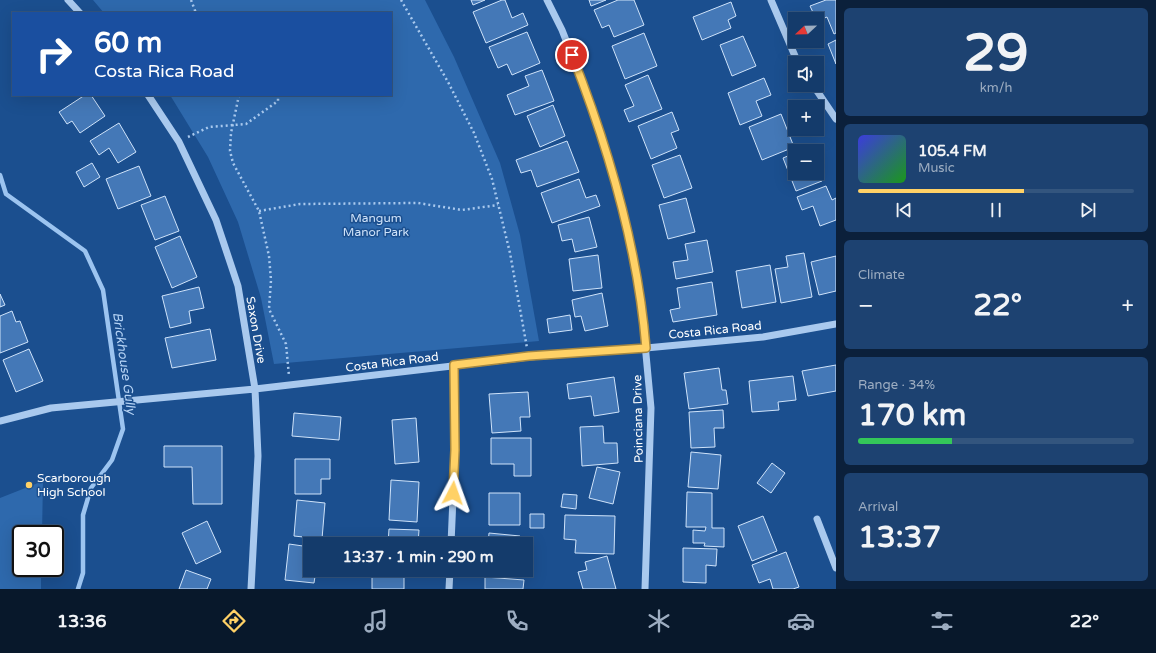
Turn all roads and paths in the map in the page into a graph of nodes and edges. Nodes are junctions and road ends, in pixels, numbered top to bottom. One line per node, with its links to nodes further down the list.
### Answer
1 (68, 0): 6 (street)
2 (191, 0): 7 (path)
3 (402, 0): 16 (path)
4 (547, 0): 19 (street, Poinciana Drive)
5 (771, 0): 8 (street)
6 (79, 12)
7 (196, 12)
8 (795, 56)
9 (818, 92): 13 (street)
10 (149, 96): 15 (street, Saxon Drive)
11 (239, 96): 14 (path)
12 (278, 96): 14 (path)
13 (836, 119)
14 (232, 126): 15 (path); 17 (path)
15 (179, 142): 23 (street, Saxon Drive)
16 (498, 206): 17 (path); 20 (path)
17 (259, 211): 22 (path)
18 (836, 324): 19 (street, Costa Rica Road)
19 (646, 348): 20 (street, Costa Rica Road); 31 (street, Poinciana Drive)
20 (529, 356): 21 (street, Costa Rica Road)
21 (454, 365): 22 (street, Costa Rica Road); 26 (street)
22 (290, 385): 23 (street, Costa Rica Road)
23 (255, 389): 24 (street, Costa Rica Road); 29 (street, Saxon Drive)
24 (0, 421)
25 (817, 520): 27 (street)
26 (451, 537)
27 (836, 568)
28 (450, 577): 30 (street)
29 (251, 589)
30 (449, 589)
31 (646, 589)

